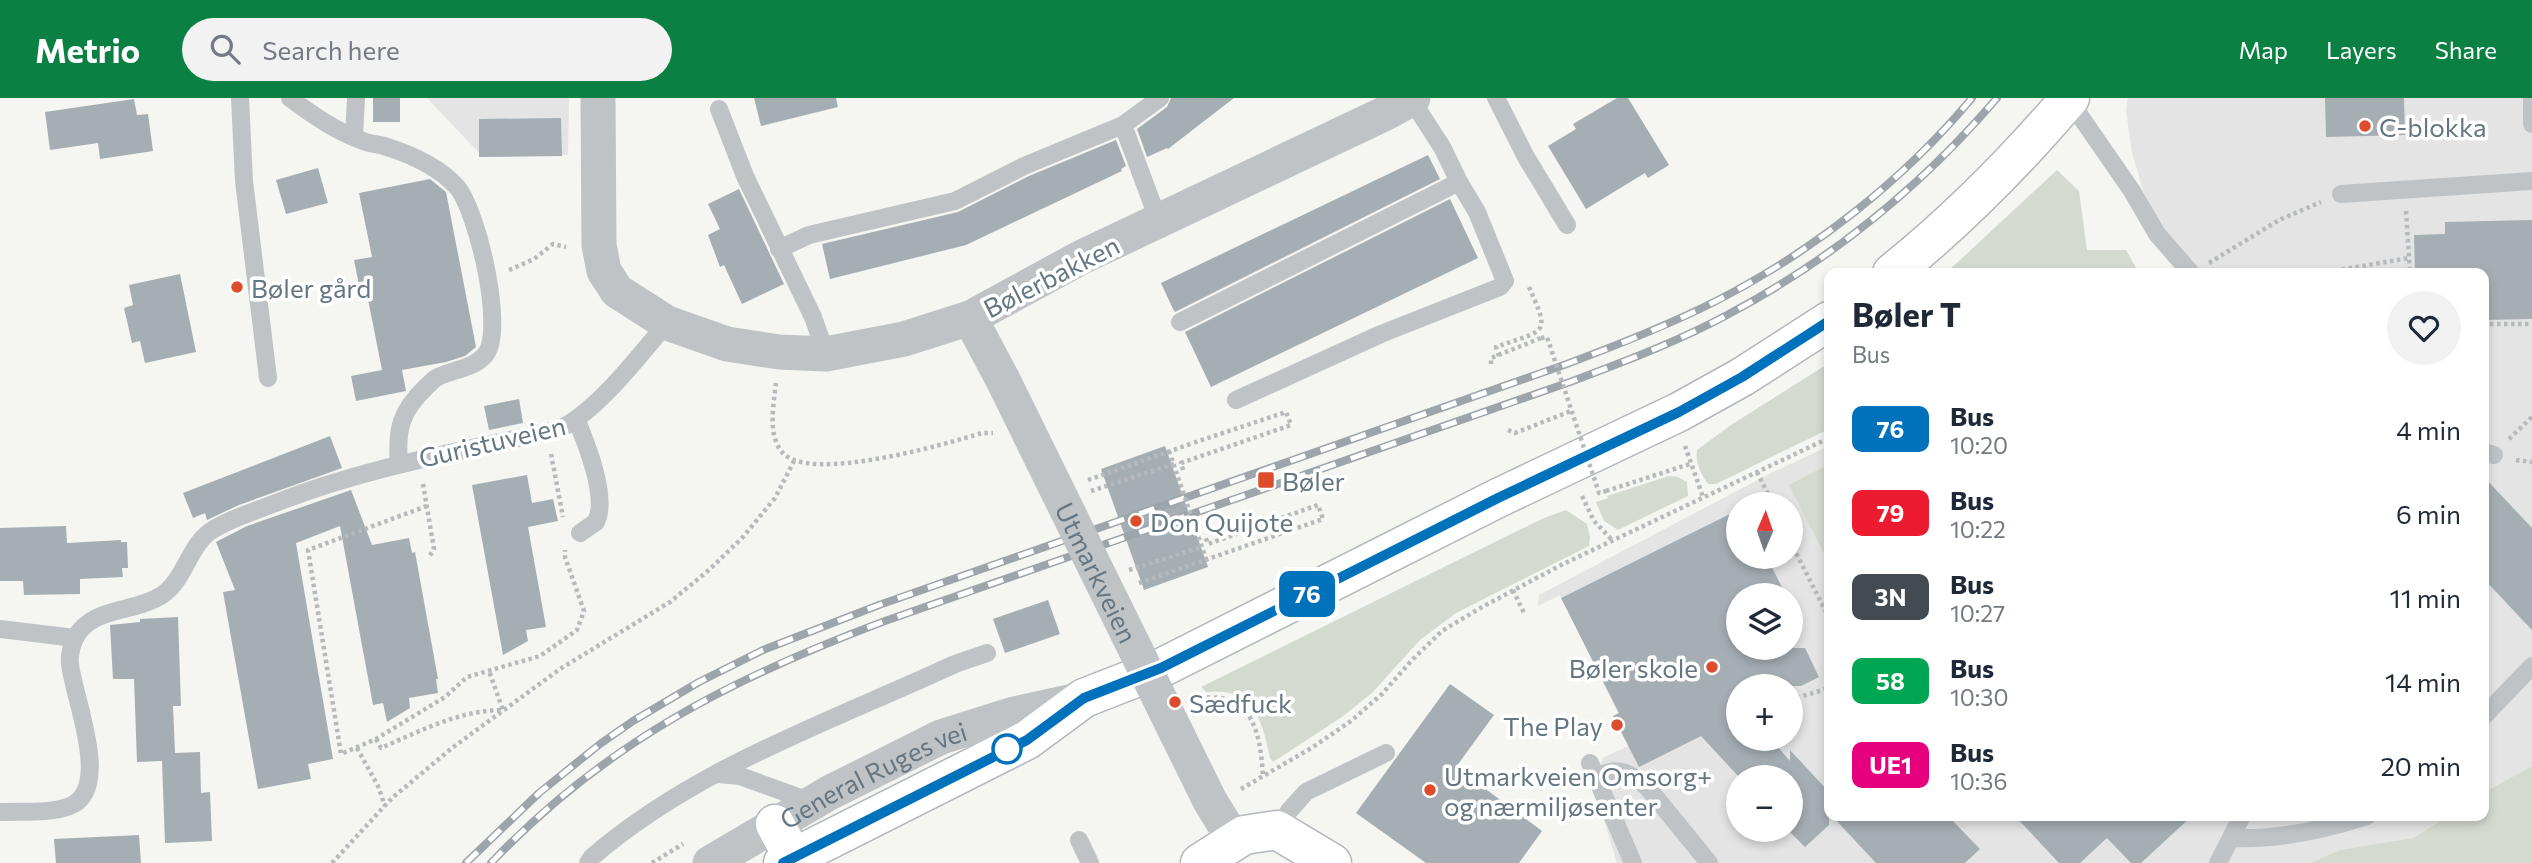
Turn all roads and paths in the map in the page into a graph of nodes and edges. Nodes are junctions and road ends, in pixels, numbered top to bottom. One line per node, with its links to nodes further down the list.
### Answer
1 (240, 98): 40 (lane)
2 (290, 98): 13 (lane)
3 (356, 98): 13 (lane)
4 (598, 98): 31 (street)
5 (1160, 98): 12 (lane)
6 (1496, 98): 19 (lane)
7 (2532, 98): 11 (lane)
8 (1412, 99): 15 (lane); 18 (street, Bølerbakken)
9 (2069, 99): 24 (main road); 25 (lane)
10 (719, 109): 20 (lane)
11 (2532, 124)
12 (1123, 125): 18 (lane); 20 (lane)
13 (354, 136): 23 (lane)
14 (2532, 181): 16 (lane)
15 (1459, 182): 30 (lane); 41 (lane)
16 (2404, 190): 17 (lane); 22 (path)
17 (2341, 194): 26 (path)
18 (1159, 222): 29 (street, Bølerbakken)
19 (1567, 225)
20 (779, 249): 36 (lane)
21 (572, 250): 23 (path)
22 (2409, 258): 27 (path); 28 (path)
23 (484, 260): 54 (lane)
24 (1898, 268)
25 (2195, 268)
26 (2200, 268)
27 (2350, 268)
28 (2410, 268)
29 (970, 318): 36 (street, Bølerbakken); 59 (street, Utmarkveien, bridge)
30 (1180, 322)
31 (667, 323): 36 (street, Bølerbakken); 44 (lane, Guristuveien)
32 (1824, 324): 87 (main road, General Ruges vei)
33 (2489, 324): 34 (path)
34 (2532, 324)
35 (1534, 333): 37 (path)
36 (826, 354)
37 (1501, 355): 38 (path); 42 (path, bridge)
38 (1491, 364)
39 (776, 372): 53 (path)
40 (268, 378)
41 (1236, 400)
42 (1571, 411): 45 (path); 56 (path, bridge)
43 (2532, 417): 51 (path)
44 (576, 421): 46 (lane, Guristuveien); 66 (lane)
45 (1508, 430)
46 (546, 432): 52 (lane, Guristuveien); 65 (path)
47 (958, 440): 53 (path)
48 (1824, 441): 58 (path)
49 (1683, 442): 56 (path)
50 (1169, 451): 55 (path, bridge); 57 (path, bridge); 59 (path, bridge)
51 (2489, 452)
52 (417, 459): 54 (lane, Guristuveien); 64 (path)
53 (794, 461): 88 (path)
54 (399, 463): 80 (lane, Guristuveien)
55 (1174, 464): 63 (path); 70 (path, bridge)
56 (1690, 464): 62 (path)
57 (1184, 470)
58 (1757, 472): 61 (path); 62 (path)
59 (1057, 492): 76 (street, Utmarkveien, bridge)
60 (1580, 492): 68 (path)
61 (1767, 492)
62 (1703, 497): 68 (path)
63 (1093, 502)
64 (427, 506): 71 (path); 91 (path)
65 (564, 521)
66 (580, 533)
67 (1205, 536): 72 (path)
68 (1613, 541): 75 (path)
69 (565, 546): 83 (path)
70 (1202, 547): 72 (path, bridge); 73 (path)
71 (429, 557)
72 (1206, 559): 76 (path)
73 (1139, 567)
74 (1803, 567): 77 (path)
75 (1513, 590): 78 (path); 94 (path)
76 (1109, 593): 105 (street, Utmarkveien, bridge)
77 (1824, 608)
78 (1524, 613)
79 (0, 629): 80 (lane)
80 (75, 638): 98 (lane)
81 (987, 653): 93 (lane)
82 (2532, 666): 89 (lane)
83 (489, 670): 88 (path); 90 (path)
84 (1824, 690): 86 (path)
85 (1184, 695): 94 (path)
86 (1803, 696)
87 (1084, 698): 96 (street, General Ruges vei); 106 (main road, General Ruges vei)
88 (503, 710): 90 (path); 97 (path)
89 (2489, 711)
90 (376, 739): 91 (path)
91 (357, 748): 97 (path)
92 (1386, 753): 102 (lane)
93 (719, 774): 96 (lane); 108 (lane)
94 (1263, 776): 95 (path)
95 (1241, 789)
96 (812, 803): 101 (street, General Ruges vei)
97 (385, 806): 107 (path)
98 (3, 807)
99 (2240, 821): 103 (lane)
100 (2351, 821): 103 (lane)
101 (775, 824): 106 (main road); 109 (street, General Ruges vei)
102 (1276, 830): 105 (main road); 112 (main road)
103 (2231, 838): 115 (lane)
104 (1079, 840): 110 (lane)
105 (1234, 840): 111 (main road)
106 (790, 861)
107 (332, 863)
108 (588, 863)
109 (710, 863)
110 (1090, 863)
111 (1200, 863)
112 (1332, 863)
113 (1633, 863): 114 (lane)
114 (1709, 863)
115 (2218, 863)

